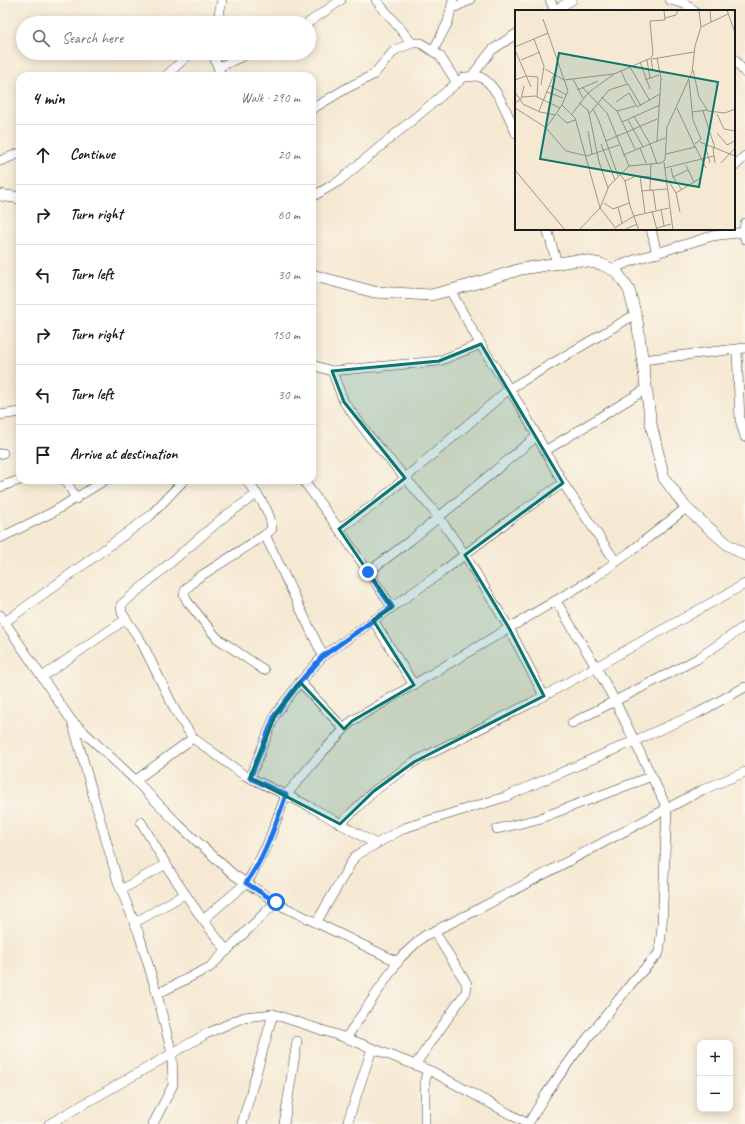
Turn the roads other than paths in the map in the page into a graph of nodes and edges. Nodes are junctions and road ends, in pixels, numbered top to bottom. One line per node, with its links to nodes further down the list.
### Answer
1 (222, 0): 13 (street)
2 (340, 0): 14 (street)
3 (376, 0): 16 (street)
4 (453, 0): 9 (street)
5 (470, 0): 9 (street)
6 (550, 0): 10 (street)
7 (572, 0): 11 (street)
8 (670, 0): 12 (street)
9 (451, 9): 17 (street)
10 (554, 10)
11 (556, 10)
12 (693, 10)
13 (219, 16)
14 (316, 17)
15 (515, 35): 25 (street)
16 (412, 43): 17 (street); 27 (street)
17 (434, 51): 26 (street)
18 (183, 60): 22 (street)
19 (215, 60): 23 (street)
20 (239, 60): 23 (street)
21 (735, 60): 24 (street)
22 (170, 72)
23 (220, 72)
24 (745, 73)
25 (471, 77): 26 (street); 28 (street)
26 (457, 83): 34 (street)
27 (316, 106)
28 (515, 132)
29 (16, 155): 31 (street)
30 (745, 156): 32 (street)
31 (0, 161)
32 (735, 166)
33 (0, 195): 35 (street)
34 (316, 195)
35 (16, 197)
36 (547, 230): 40 (street)
37 (651, 230): 39 (street)
38 (745, 231): 39 (street)
39 (657, 254): 41 (street)
40 (557, 264): 41 (street); 43 (street)
41 (611, 269): 44 (street)
42 (316, 276): 43 (street)
43 (450, 290): 45 (street)
44 (636, 314): 47 (street); 50 (street)
45 (481, 344): 49 (street); 50 (street)
46 (741, 349): 47 (street); 54 (street)
47 (642, 360): 51 (street)
48 (316, 365): 49 (street)
49 (332, 371): 58 (street)
50 (509, 388): 55 (street); 58 (street)
51 (646, 389): 57 (street); 69 (street)
52 (16, 413): 53 (street)
53 (0, 415)
54 (742, 419): 56 (street)
55 (537, 436): 57 (street); 70 (street)
56 (745, 437)
57 (545, 451): 60 (street)
58 (405, 478): 70 (street); 71 (street)
59 (16, 481): 66 (street)
60 (563, 483): 74 (street); 76 (street)
61 (68, 484): 68 (street)
62 (98, 484): 68 (street)
63 (180, 484): 81 (street)
64 (249, 484): 67 (street)
65 (306, 484): 71 (street)
66 (0, 487)
67 (257, 494): 72 (street); 82 (street)
68 (76, 499): 73 (street)
69 (686, 508): 75 (street); 76 (street)
70 (438, 517): 74 (street); 77 (street)
71 (339, 529): 77 (street)
72 (265, 535): 86 (street); 88 (street)
73 (0, 538)
74 (465, 555): 80 (street); 85 (street)
75 (745, 555)
76 (616, 562): 79 (street)
77 (368, 572): 80 (street)
78 (745, 584): 87 (street)
79 (556, 601): 85 (street); 87 (street)
80 (392, 607): 83 (street)
81 (2, 619): 89 (street)
82 (126, 619): 89 (street); 98 (street)
83 (373, 620): 86 (street); 91 (street)
84 (745, 626): 94 (street)
85 (509, 628): 91 (street); 93 (street)
86 (323, 656): 90 (street)
87 (596, 667): 93 (street); 94 (street)
88 (264, 670)
89 (42, 677): 95 (street)
90 (300, 682): 97 (street); 102 (street)
91 (414, 685): 97 (street)
92 (745, 687): 99 (street)
93 (544, 696): 107 (street)
94 (615, 701): 96 (street); 99 (street)
95 (72, 720): 103 (street); 112 (street)
96 (572, 723)
97 (344, 729): 104 (street)
98 (192, 738): 102 (street); 103 (street)
99 (635, 740): 101 (street); 109 (street)
100 (745, 772): 105 (street)
101 (652, 776): 105 (street); 108 (street)
102 (250, 778): 104 (street)
103 (136, 780): 111 (street)
104 (286, 795): 107 (street); 111 (street)
105 (667, 808): 118 (street); 135 (street)
106 (141, 822): 110 (street)
107 (340, 824): 109 (street)
108 (497, 829)
109 (376, 844): 117 (street)
110 (166, 864): 112 (street); 113 (street)
111 (246, 883): 114 (street); 115 (street)
112 (121, 890): 116 (street)
113 (185, 894): 115 (street); 116 (street)
114 (276, 902): 117 (street); 119 (street)
115 (202, 920): 119 (street)
116 (134, 923): 121 (street)
117 (316, 923): 120 (street)
118 (434, 931): 120 (street); 127 (street)
119 (227, 951): 121 (street)
120 (398, 962): 123 (street)
121 (157, 994): 126 (street)
122 (273, 1014): 123 (street); 126 (street); 131 (street)
123 (346, 1038): 125 (street)
124 (297, 1041): 132 (street)
125 (372, 1048): 127 (street); 133 (street)
126 (172, 1054): 129 (street); 130 (street)
127 (415, 1065): 128 (street)
128 (427, 1070): 134 (street); 135 (street)
129 (50, 1124)
130 (153, 1124)
131 (242, 1124)
132 (284, 1124)
133 (347, 1124)
134 (425, 1124)
135 (528, 1124)

